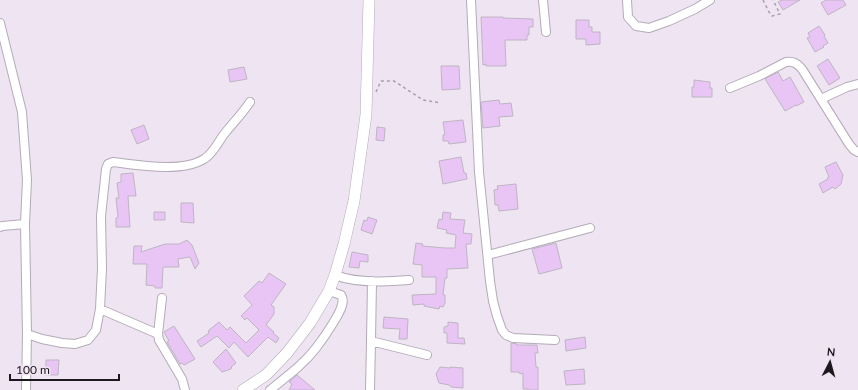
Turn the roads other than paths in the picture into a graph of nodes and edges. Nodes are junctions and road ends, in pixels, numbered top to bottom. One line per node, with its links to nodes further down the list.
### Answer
1 (369, 0): 17 (street)
2 (471, 0): 16 (street)
3 (543, 0): 7 (street)
4 (627, 0): 5 (street)
5 (710, 0)
6 (0, 23): 13 (street)
7 (546, 32)
8 (858, 84): 10 (street)
9 (730, 88): 10 (street)
10 (821, 99): 12 (street)
11 (250, 102): 22 (street)
12 (858, 152)
13 (25, 224): 14 (street); 23 (street)
14 (0, 227)
15 (590, 228): 16 (street)
16 (488, 255): 25 (street)
17 (335, 275): 19 (street); 20 (street)
18 (409, 280): 19 (street)
19 (372, 281): 26 (street)
20 (329, 291): 28 (street); 33 (street)
21 (162, 298): 24 (street)
22 (100, 309): 23 (street); 24 (street)
23 (27, 334): 29 (street)
24 (158, 334): 30 (street)
25 (555, 340)
26 (371, 341): 27 (street); 34 (street)
27 (427, 355)
28 (258, 380): 31 (street); 32 (street)
29 (26, 390)
30 (185, 390)
31 (243, 390)
32 (266, 390)
33 (270, 390)
34 (370, 390)

